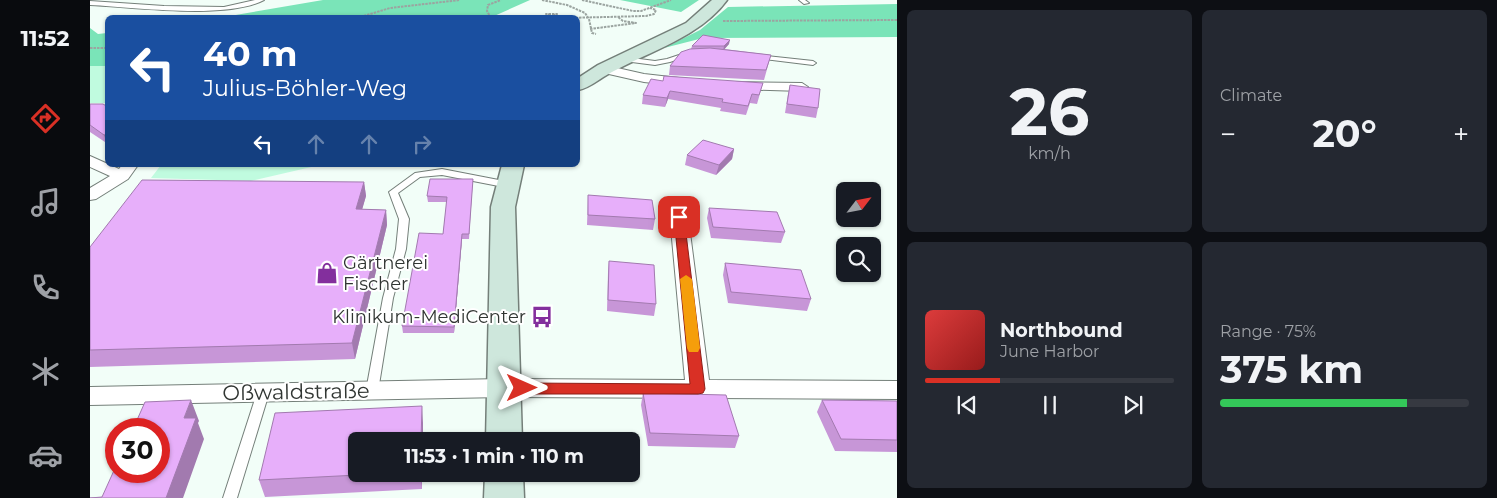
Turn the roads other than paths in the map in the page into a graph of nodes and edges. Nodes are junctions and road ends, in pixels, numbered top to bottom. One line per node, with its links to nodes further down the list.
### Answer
1 (261, 0): 3 (lane)
2 (720, 0): 6 (street)
3 (90, 3)
4 (694, 53): 6 (lane)
5 (754, 56): 7 (lane)
6 (624, 59): 8 (street)
7 (813, 63)
8 (604, 69): 9 (street); 10 (street)
9 (580, 84)
10 (703, 84)
11 (722, 86): 12 (street)
12 (802, 87)
13 (90, 161): 14 (street)
14 (105, 165)
15 (126, 170): 17 (street)
16 (511, 175): 19 (street); 22 (lane)
17 (90, 196)
18 (679, 217): 20 (street)
19 (503, 388): 20 (street, Oßwaldstraße); 22 (street, Oßwaldstraße); 25 (street)
20 (698, 389): 21 (street, Oßwaldstraße)
21 (897, 390)
22 (372, 391): 23 (street, Oßwaldstraße)
23 (264, 393): 24 (street, Oßwaldstraße); 27 (lane)
24 (90, 396)
25 (504, 432)
26 (504, 482): 28 (street)
27 (230, 498)
28 (504, 498)

